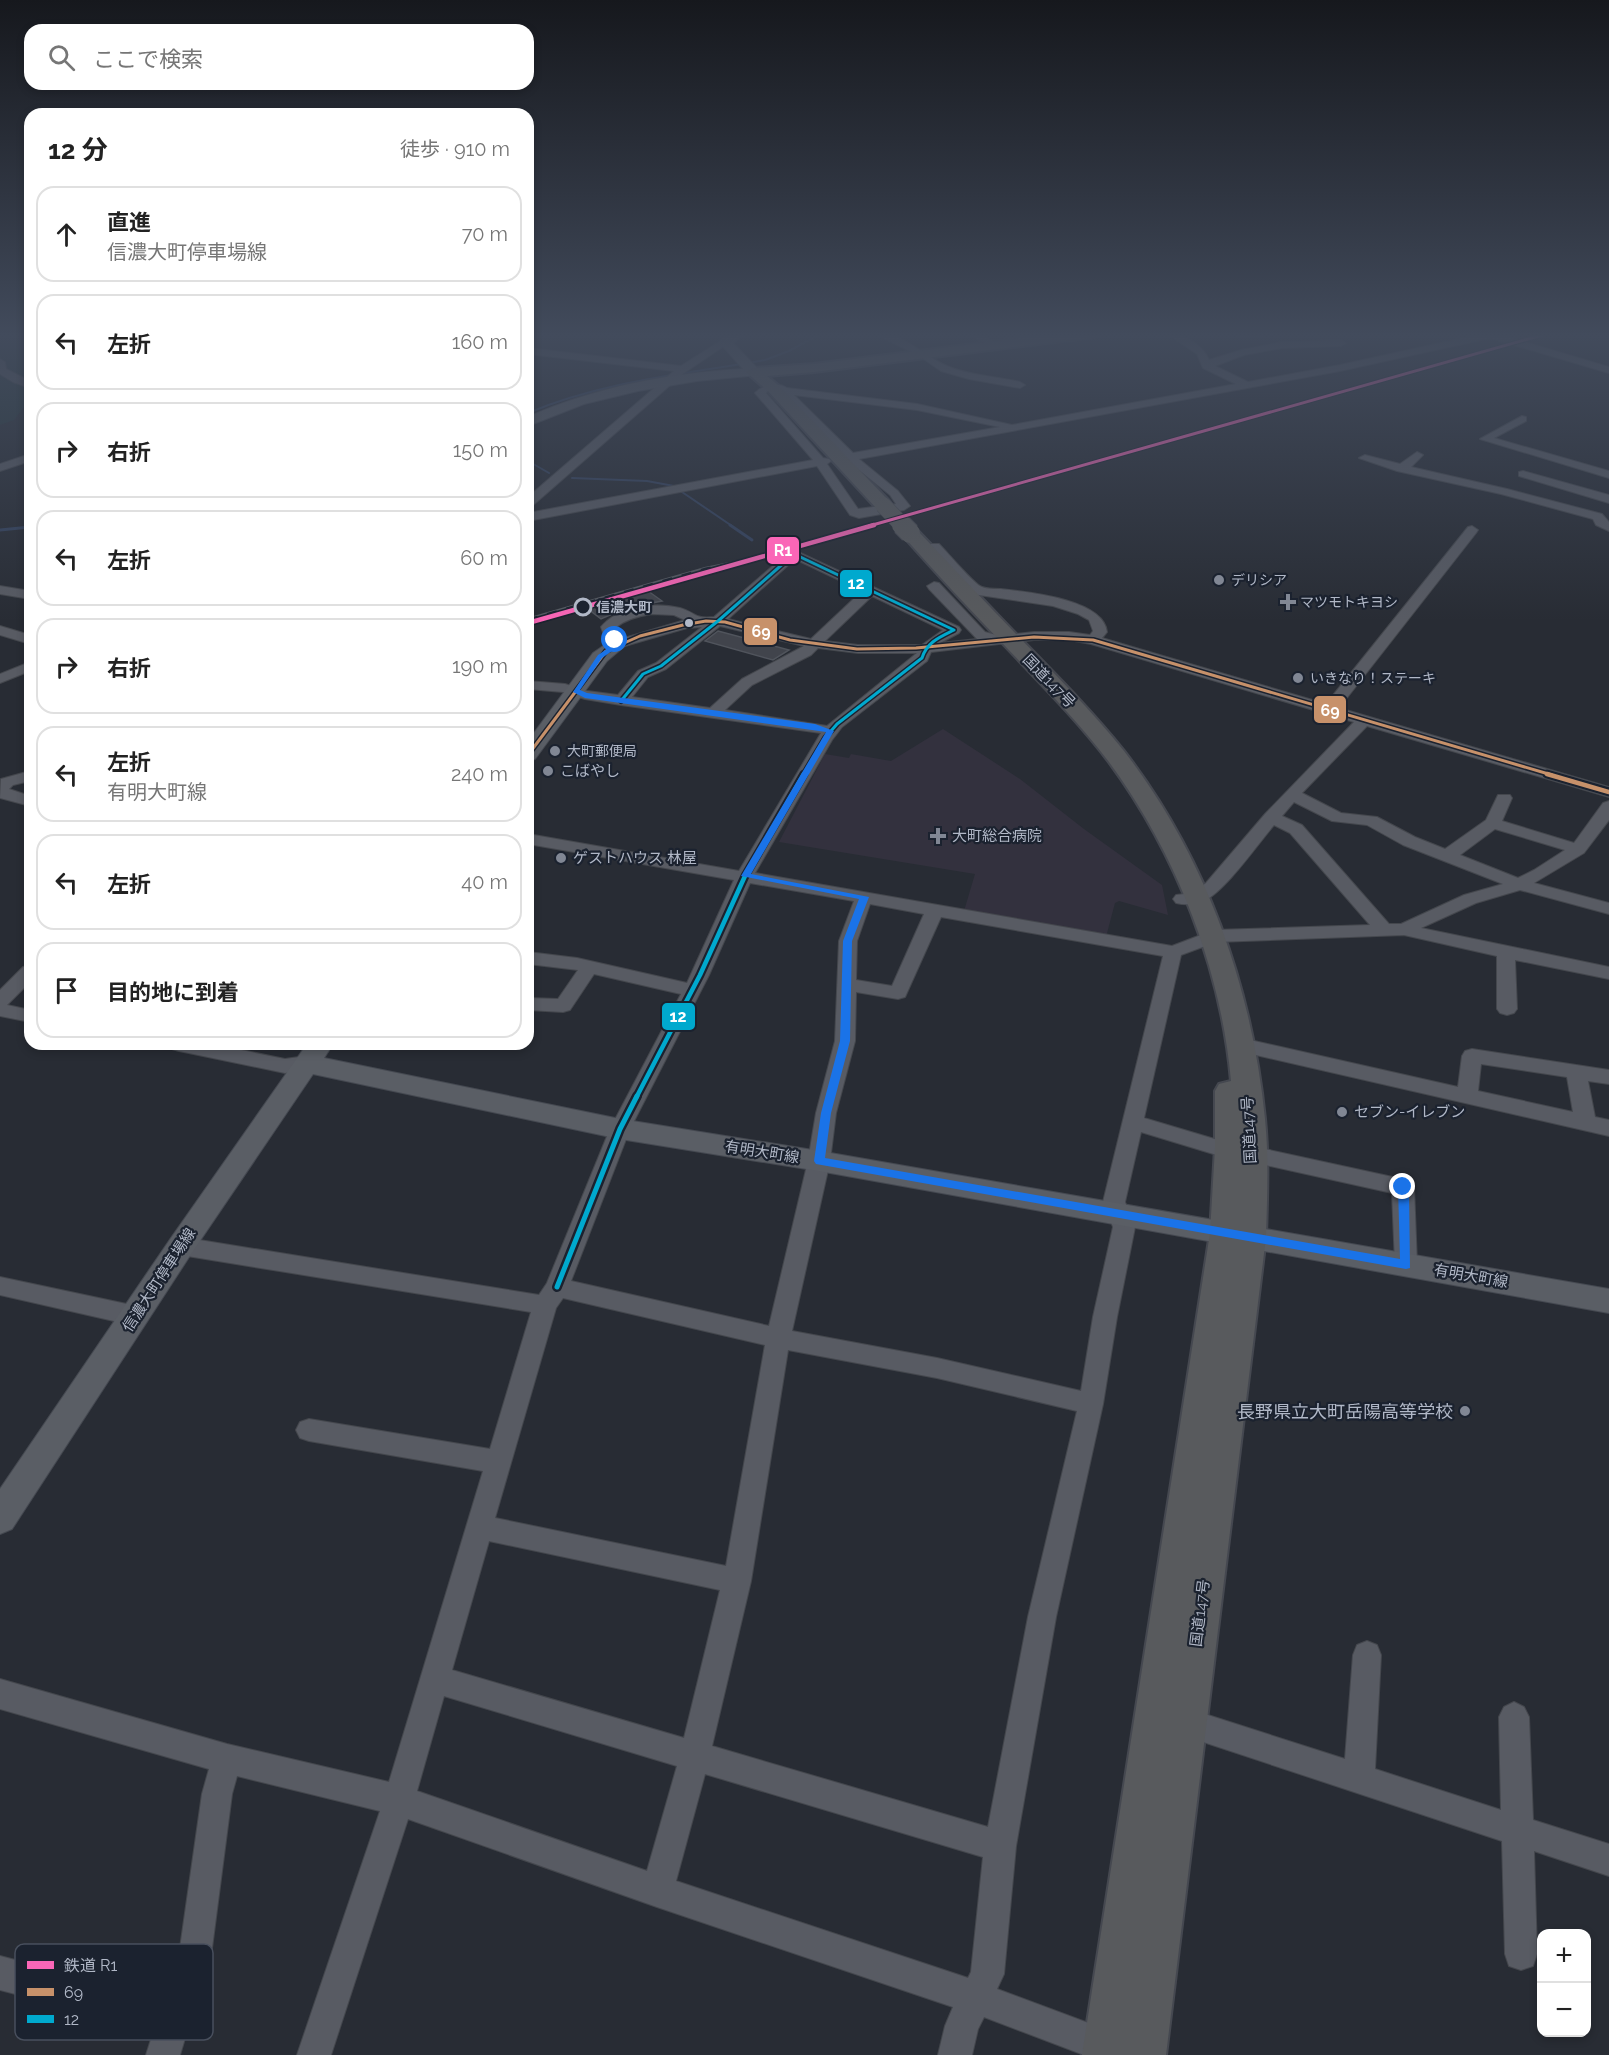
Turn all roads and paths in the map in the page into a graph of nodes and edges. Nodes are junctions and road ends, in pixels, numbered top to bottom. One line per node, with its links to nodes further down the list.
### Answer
1 (613, 429): 20 (street)
2 (794, 429): 12 (street)
3 (810, 429): 36 (highway, 国道147号)
4 (817, 429): 9 (street)
5 (1006, 429): 9 (street)
6 (1505, 429): 17 (street)
7 (1417, 454): 15 (street)
8 (1512, 456): 13 (street)
9 (848, 458): 12 (street)
10 (1365, 458): 15 (street)
11 (24, 459): 14 (street)
12 (823, 462): 23 (street)
13 (1542, 464): 16 (street); 18 (street)
14 (0, 468)
15 (1401, 468): 19 (street)
16 (1523, 474): 19 (street); 21 (street)
17 (1609, 475)
18 (1609, 480)
19 (1503, 491): 24 (street)
20 (534, 498)
21 (1609, 499)
22 (1609, 507): 24 (street)
23 (534, 516)
24 (1598, 517): 25 (street)
25 (1609, 527)
26 (1472, 530): 46 (street)
27 (934, 547): 37 (street)
28 (934, 586): 36 (street)
29 (0, 590): 31 (street)
30 (873, 591): 32 (street); 39 (street); 40 (street)
31 (24, 595)
32 (718, 621): 33 (street); 39 (street); 45 (street)
33 (695, 622): 38 (street); 38 (street)
34 (0, 630): 35 (street)
35 (24, 638)
36 (1002, 638): 37 (street); 40 (street); 66 (highway, 国道147号)
37 (1093, 640): 46 (street)
38 (618, 644): 44 (main road)
39 (815, 644): 40 (street); 47 (street)
40 (924, 649): 49 (street)
41 (24, 669): 42 (street)
42 (0, 679)
43 (534, 686): 44 (street)
44 (576, 690): 45 (street); 50 (main road)
45 (621, 700): 47 (street)
46 (1329, 710): 48 (street)
47 (713, 713): 49 (street)
48 (1364, 720): 52 (street); 53 (street)
49 (830, 731): 63 (street)
50 (534, 747)
51 (24, 777): 55 (street)
52 (1609, 792)
53 (1292, 794): 58 (street); 62 (street)
54 (1504, 798): 59 (street)
55 (22, 799): 57 (street)
56 (1609, 806): 61 (street)
57 (0, 807)
58 (1271, 817): 66 (street); 70 (street)
59 (1493, 824): 61 (street); 62 (street)
60 (534, 840): 63 (street)
61 (1578, 849): 64 (street)
62 (1447, 856): 64 (street)
63 (745, 876): 65 (street); 78 (street)
64 (1518, 884): 68 (street); 69 (street)
65 (864, 897): 67 (street); 77 (street)
66 (1190, 898): 71 (highway, 国道147号)
67 (935, 909): 71 (street); 77 (street)
68 (1609, 909)
69 (1404, 929): 70 (street); 72 (street)
70 (1384, 930): 71 (street)
71 (1195, 943): 84 (highway, 国道147号); 90 (street); 94 (highway, 国道147号)
72 (1506, 952): 75 (street); 81 (street)
73 (534, 958): 74 (street)
74 (589, 967): 78 (street); 80 (street)
75 (1609, 973)
76 (24, 977): 79 (street)
77 (847, 984): 95 (street)
78 (691, 990): 92 (street)
79 (0, 1001)
80 (534, 1004)
81 (1507, 1009)
82 (0, 1010): 83 (street)
83 (24, 1015)
84 (1241, 1045): 89 (street); 94 (highway, 国道147号)
85 (208, 1050): 86 (street)
86 (313, 1054): 92 (main road, 有明大町線); 98 (main road, 信濃大町停車場線)
87 (1576, 1072): 88 (street); 89 (street); 91 (street)
88 (1609, 1077)
89 (1467, 1096): 91 (street)
90 (1133, 1122): 94 (street); 96 (street)
91 (1585, 1122): 93 (street)
92 (620, 1128): 95 (main road, 有明大町線); 101 (street)
93 (1609, 1128)
94 (1241, 1153): 97 (highway, 国道147号); 99 (street)
95 (819, 1161): 96 (main road, 有明大町線); 104 (street)
96 (1120, 1215): 97 (main road, 有明大町線); 105 (street)
97 (1238, 1235): 99 (main road, 有明大町線); 115 (highway, 国道147号); 130 (highway, 国道147号)
98 (181, 1246): 101 (street); 103 (main road, 信濃大町停車場線)
99 (1406, 1264): 102 (main road, 有明大町線)
100 (0, 1286): 103 (street)
101 (551, 1296): 104 (street); 107 (street)
102 (1609, 1301)
103 (136, 1316): 108 (main road, 信濃大町停車場線)
104 (778, 1338): 105 (street); 110 (street)
105 (1091, 1404): 121 (street)
106 (309, 1430): 107 (street)
107 (499, 1462): 109 (street)
108 (0, 1518)
109 (480, 1527): 110 (street); 112 (street)
110 (737, 1581): 116 (street)
111 (1367, 1655): 118 (street)
112 (434, 1679): 116 (street); 119 (street)
113 (0, 1694): 117 (street)
114 (1514, 1717): 120 (street)
115 (1186, 1723): 118 (street); 134 (highway, 国道147号)
116 (695, 1755): 121 (street); 123 (street)
117 (227, 1759): 119 (street); 124 (street)
118 (1359, 1779): 120 (street)
119 (399, 1800): 123 (street); 132 (street)
120 (1519, 1831): 122 (street); 125 (street)
121 (1000, 1846): 128 (street)
122 (1609, 1860)
123 (657, 1891): 128 (street)
124 (197, 1944)
125 (1521, 1954)
126 (0, 1973): 127 (street)
127 (15, 1977)
128 (974, 1997): 130 (street); 133 (street)
129 (168, 2040): 131 (street)
130 (1115, 2052)
131 (163, 2055)
132 (314, 2055)
133 (955, 2055)
134 (1141, 2055)

